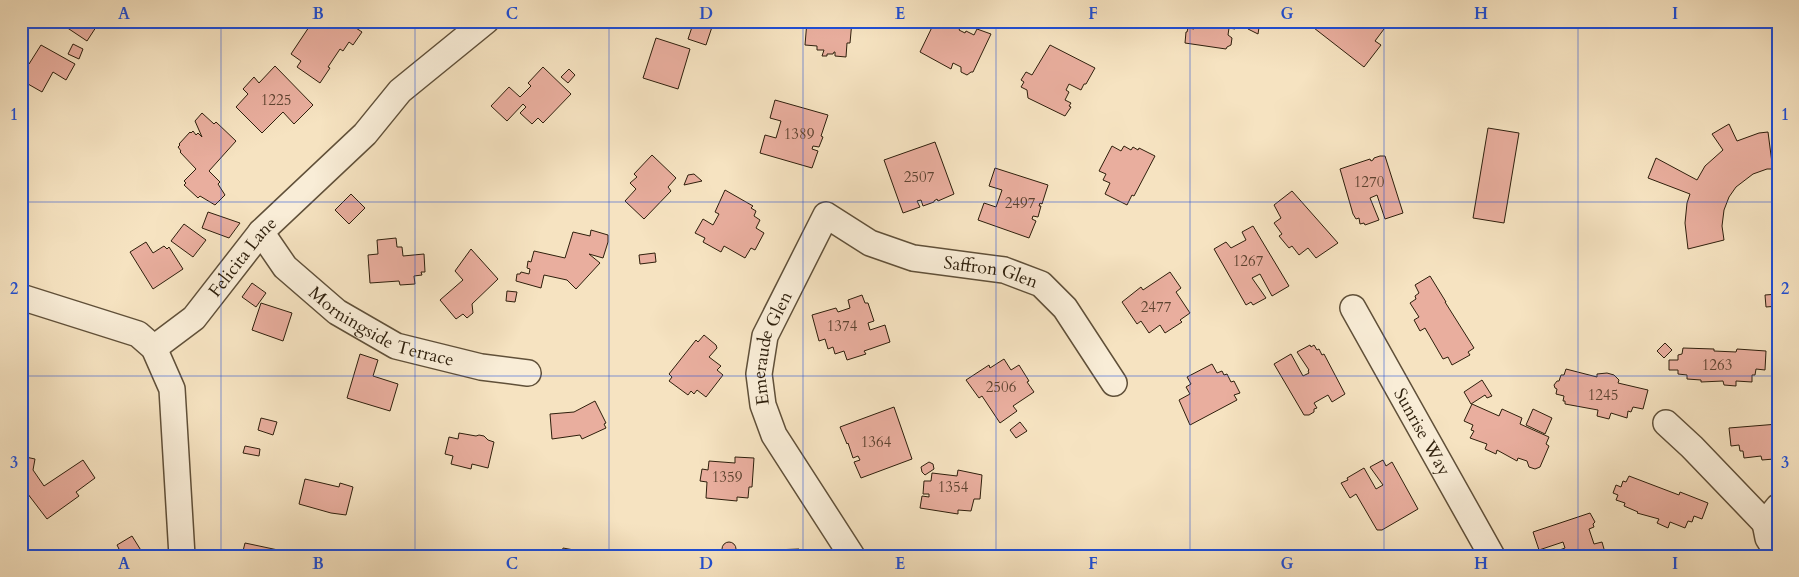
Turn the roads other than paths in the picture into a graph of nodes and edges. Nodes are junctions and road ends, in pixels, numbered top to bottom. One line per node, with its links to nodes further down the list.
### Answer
1 (486, 21): 3 (street, Felicita Lane)
2 (826, 216): 8 (street, Saffron Glen); 13 (street, Emeraude Glen)
3 (261, 232): 6 (street, Felicita Lane); 7 (street, Morningside Terrace)
4 (21, 297): 6 (street)
5 (1353, 308): 14 (street, Sunrise Way)
6 (154, 348): 12 (street)
7 (528, 373)
8 (1114, 384)
9 (1666, 423): 10 (street)
10 (1772, 515): 11 (street)
11 (1778, 554)
12 (182, 556)
13 (852, 556)
14 (1492, 556)

